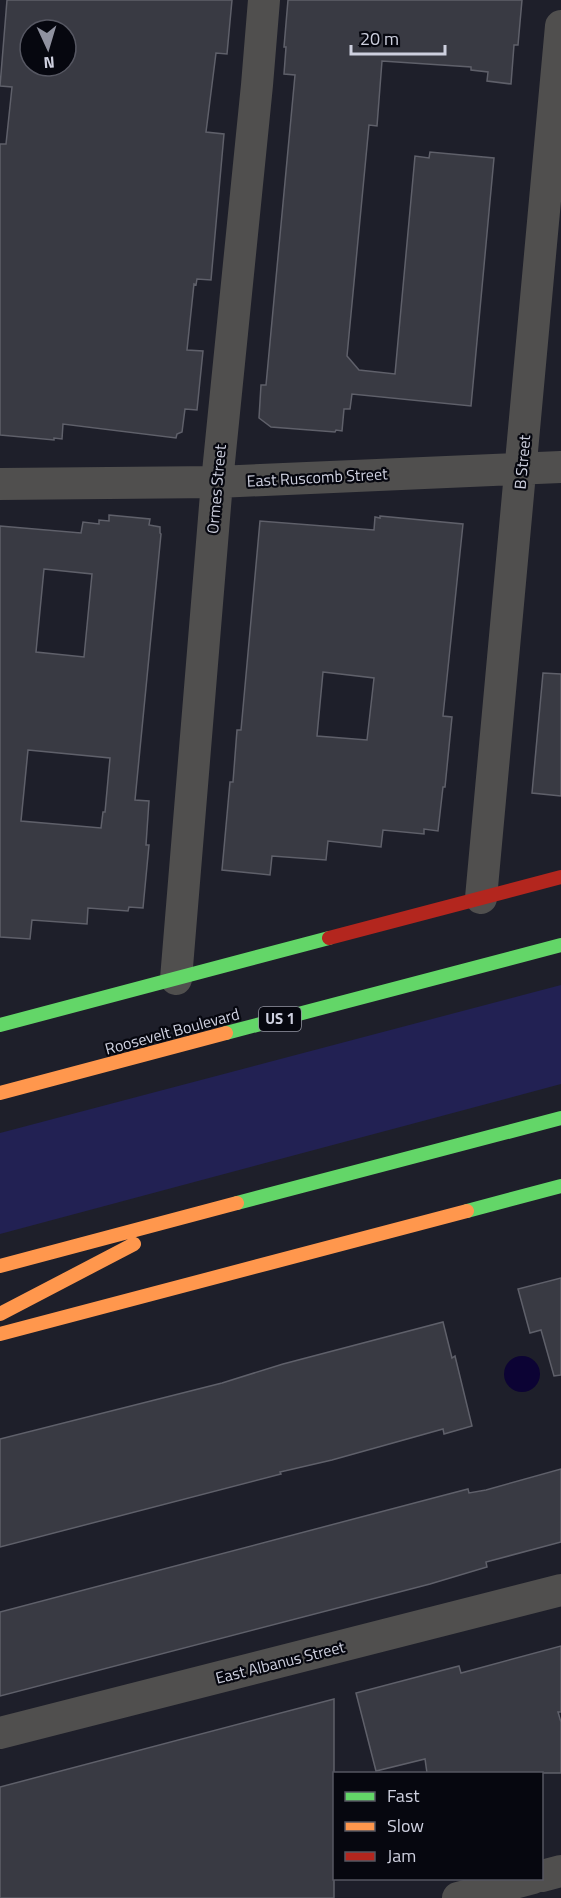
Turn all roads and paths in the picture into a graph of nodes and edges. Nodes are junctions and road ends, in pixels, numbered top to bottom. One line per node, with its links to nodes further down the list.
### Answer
1 (264, 0): 5 (street, Ormes Street)
2 (561, 26): 4 (street, B Street)
3 (561, 467): 4 (street, East Ruscomb Street)
4 (522, 468): 5 (street, East Ruscomb Street); 8 (street, B Street)
5 (217, 482): 6 (street, East Ruscomb Street); 10 (street, Ormes Street)
6 (0, 484)
7 (561, 877): 8 (highway)
8 (481, 898): 10 (highway)
9 (561, 945): 12 (highway, Roosevelt Boulevard / US 1)
10 (176, 979): 11 (highway)
11 (0, 1025)
12 (0, 1094)
13 (561, 1118): 15 (highway)
14 (561, 1125): 15 (highway)
15 (527, 1127): 17 (highway)
16 (561, 1186): 20 (highway)
17 (188, 1216): 18 (highway); 19 (highway)
18 (0, 1266)
19 (0, 1314)
20 (0, 1334)
21 (561, 1590): 22 (street, East Albanus Street)
22 (0, 1733)
23 (561, 1871): 24 (street)
24 (543, 1876)
25 (526, 1880): 26 (street)
26 (458, 1898)

